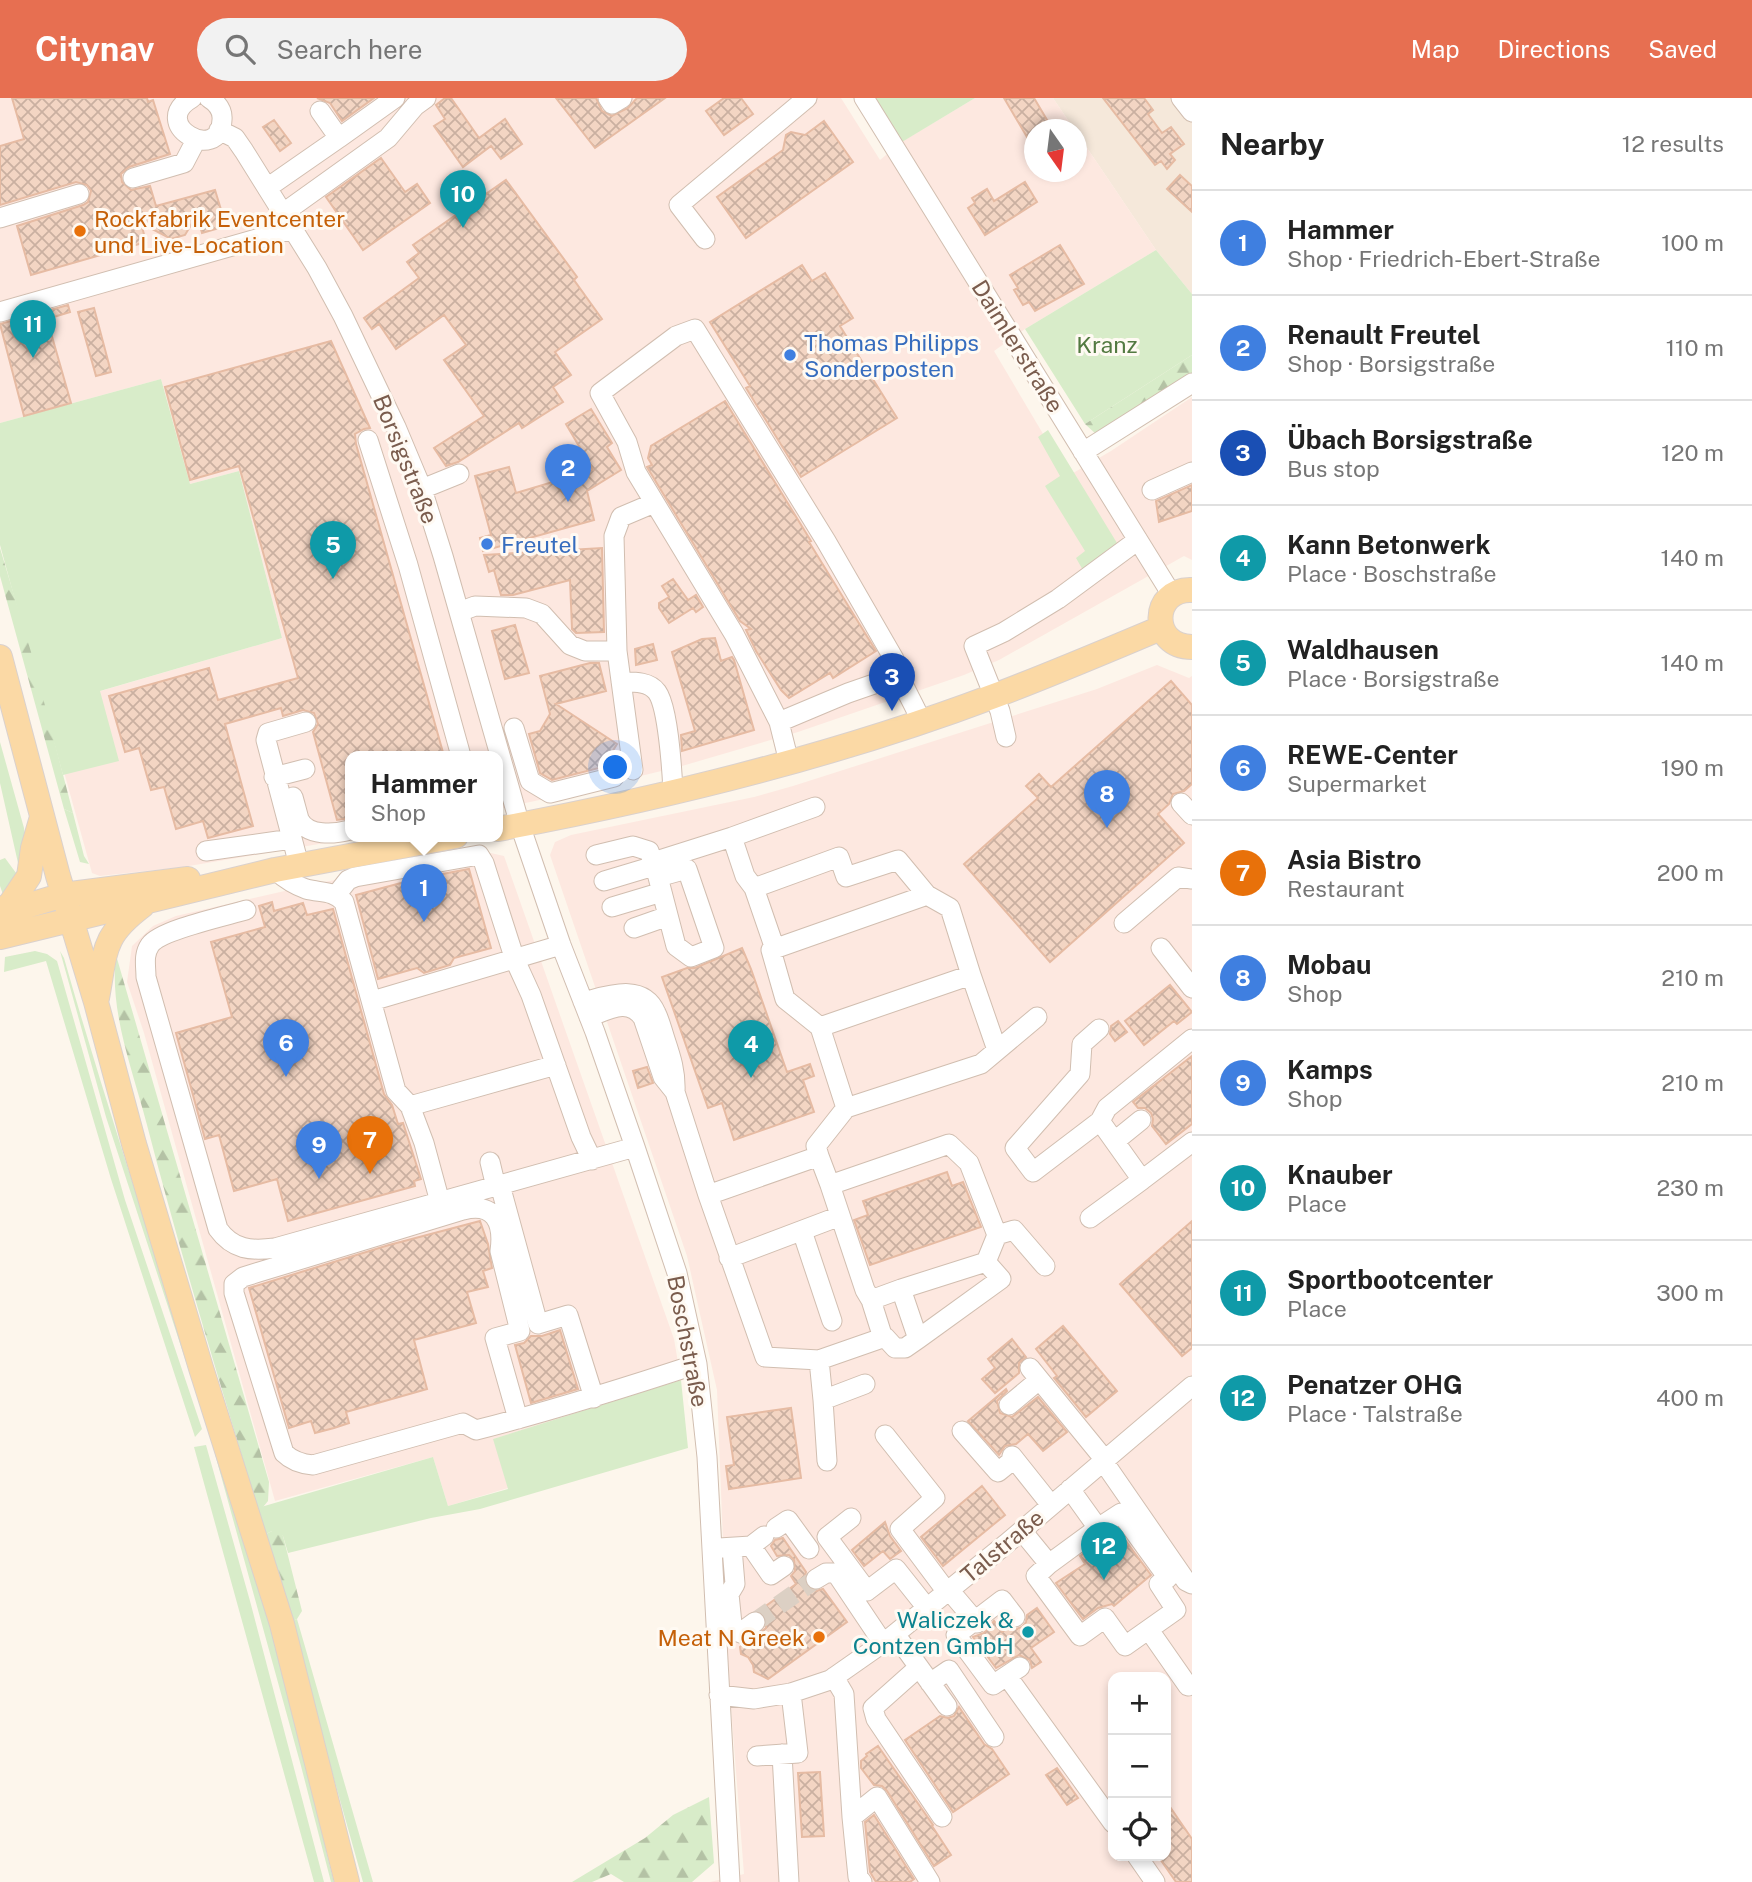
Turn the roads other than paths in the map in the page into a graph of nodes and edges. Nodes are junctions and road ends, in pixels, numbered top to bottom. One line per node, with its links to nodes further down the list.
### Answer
1 (192, 98): 12 (street)
2 (209, 98): 10 (street)
3 (395, 98): 11 (street)
4 (426, 98): 17 (street)
5 (608, 98): 6 (street)
6 (622, 98)
7 (807, 98): 18 (street)
8 (864, 98): 22 (street, Daimlerstraße)
9 (320, 111): 11 (street)
10 (219, 130): 12 (street); 14 (street, Borsigstraße)
11 (339, 138): 14 (street)
12 (196, 140): 13 (street)
13 (133, 178)
14 (267, 188): 17 (street, Borsigstraße)
15 (79, 194): 16 (street)
16 (0, 218)
17 (287, 221): 19 (street); 25 (street, Borsigstraße)
18 (705, 239)
19 (0, 312)
20 (1192, 383): 22 (street)
21 (368, 440): 43 (street)
22 (1083, 452): 28 (street, Daimlerstraße)
23 (1192, 472): 26 (street)
24 (459, 474): 25 (street)
25 (422, 489): 30 (street, Borsigstraße)
26 (1152, 490)
27 (654, 502): 33 (street); 35 (street); 40 (street)
28 (1138, 540): 29 (street, Daimlerstraße); 37 (street)
29 (1182, 592): 31 (main road)
30 (458, 612): 33 (street); 44 (street, Borsigstraße)
31 (1161, 628): 32 (main road); 37 (main road)
32 (1192, 647)
33 (618, 651): 36 (street)
34 (0, 657): 50 (main road)
35 (897, 676): 38 (street); 40 (street)
36 (621, 682): 41 (street); 47 (street)
37 (995, 696): 38 (main road); 42 (street)
38 (920, 721): 45 (main road)
39 (306, 722): 46 (street)
40 (779, 722): 45 (street)
41 (514, 728)
42 (1006, 737)
43 (460, 751)
44 (491, 751)
45 (789, 762): 47 (main road)
46 (289, 773): 52 (street); 54 (street)
47 (673, 791): 51 (main road)
48 (503, 802): 51 (street, Borsigstraße)
49 (815, 807): 53 (street)
50 (42, 816): 65 (main road); 70 (main road)
51 (509, 827): 76 (street, Boschstraße)
52 (345, 831)
53 (732, 837): 60 (street); 63 (street)
54 (292, 839): 56 (street); 58 (street)
55 (424, 842): 58 (main road)
56 (206, 852)
57 (596, 855): 60 (street)
58 (299, 865): 59 (main road)
59 (275, 870): 64 (street); 65 (main road); 67 (main road)
60 (657, 874): 62 (street); 68 (street); 71 (street); 71 (street)
61 (1192, 879): 73 (street)
62 (604, 881)
63 (754, 888): 66 (street); 78 (street)
64 (337, 894): 80 (street); 84 (street)
65 (63, 895): 70 (main road); 72 (main road)
66 (927, 895): 78 (street); 82 (street)
67 (147, 902): 72 (main road); 85 (main road)
68 (612, 907)
69 (246, 910): 107 (street)
70 (0, 913)
71 (668, 916): 74 (street)
72 (71, 921): 75 (main road); 85 (main road)
73 (1124, 923)
74 (634, 928)
75 (0, 937)
76 (561, 945): 80 (street); 86 (street, Boschstraße)
77 (1161, 948): 81 (street)
78 (775, 949): 88 (street)
79 (1192, 955): 81 (street)
80 (515, 960): 84 (street); 92 (street)
81 (1176, 968): 83 (street)
82 (971, 975): 88 (street); 91 (street)
83 (1192, 988)
84 (372, 1000): 93 (street)
85 (96, 1002): 162 (main road)
86 (586, 1009): 99 (street, Boschstraße); 106 (street)
87 (1037, 1017): 91 (street)
88 (820, 1027): 94 (street)
89 (1100, 1029): 96 (street)
90 (1192, 1039): 96 (street)
91 (997, 1050): 94 (street)
92 (556, 1065): 93 (street); 101 (street)
93 (410, 1106): 107 (street)
94 (846, 1108): 100 (street)
95 (1141, 1119): 97 (street)
96 (1100, 1121): 97 (street)
97 (1115, 1141): 103 (street)
98 (1192, 1142): 103 (street)
99 (635, 1147): 101 (street); 121 (street, Boschstraße)
100 (819, 1156): 104 (street); 106 (street)
101 (592, 1160): 105 (street)
102 (490, 1162): 105 (street)
103 (1142, 1180): 109 (street)
104 (830, 1185): 108 (street); 111 (street)
105 (498, 1186): 107 (street); 124 (street)
106 (708, 1195): 112 (street)
107 (440, 1202)
108 (840, 1216): 110 (street); 116 (street)
109 (1090, 1218)
110 (802, 1231): 112 (street); 117 (street)
111 (997, 1235): 113 (street); 114 (street)
112 (729, 1258): 120 (street)
113 (986, 1262): 115 (street); 119 (street)
114 (1045, 1266)
115 (901, 1289): 116 (street); 119 (street)
116 (871, 1300): 118 (street)
117 (832, 1321)
118 (883, 1338): 119 (street); 120 (street)
119 (918, 1339)
120 (819, 1360): 125 (street)
121 (697, 1364): 124 (street); 138 (street, Boschstraße)
122 (864, 1384): 125 (street)
123 (1192, 1386): 130 (street, Talstraße)
124 (594, 1398): 127 (street)
125 (823, 1400): 131 (street)
126 (1009, 1405): 130 (street)
127 (518, 1419): 127 (street)
128 (962, 1431): 133 (street)
129 (885, 1435): 142 (street)
130 (1104, 1460): 132 (street, Talstraße); 141 (street)
131 (827, 1461)
132 (1070, 1489): 133 (street, Talstraße); 135 (street)
133 (1051, 1505): 136 (street, Talstraße)
134 (851, 1518): 143 (street)
135 (1098, 1528): 140 (street); 147 (street)
136 (1022, 1531): 140 (street); 142 (street, Talstraße)
137 (756, 1540): 138 (street); 139 (street); 139 (street); 146 (street)
138 (711, 1548): 153 (street, Boschstraße)
139 (796, 1557): 148 (street)
140 (1059, 1564): 147 (street)
141 (1192, 1584)
142 (948, 1591): 143 (street, Talstraße); 145 (street)
143 (927, 1608): 148 (street, Talstraße)
144 (1015, 1617): 145 (street)
145 (976, 1621): 158 (street)
146 (755, 1622)
147 (1149, 1630): 151 (street)
148 (889, 1638): 149 (street); 150 (street, Talstraße)
149 (924, 1675): 154 (street); 155 (street); 160 (street)
150 (834, 1677): 152 (street, Talstraße); 159 (street)
151 (1188, 1686)
152 (791, 1693): 153 (street, Talstraße); 156 (street)
153 (719, 1695): 163 (street, Boschstraße)
154 (947, 1706)
155 (993, 1737)
156 (782, 1754): 157 (street); 164 (street)
157 (757, 1756)
158 (1108, 1815)
159 (852, 1817): 165 (street); 166 (street)
160 (942, 1817)
161 (1140, 1861): 167 (street)
162 (347, 1882)
163 (726, 1882)
164 (789, 1882)
165 (862, 1882)
166 (930, 1882)
167 (1155, 1882)

